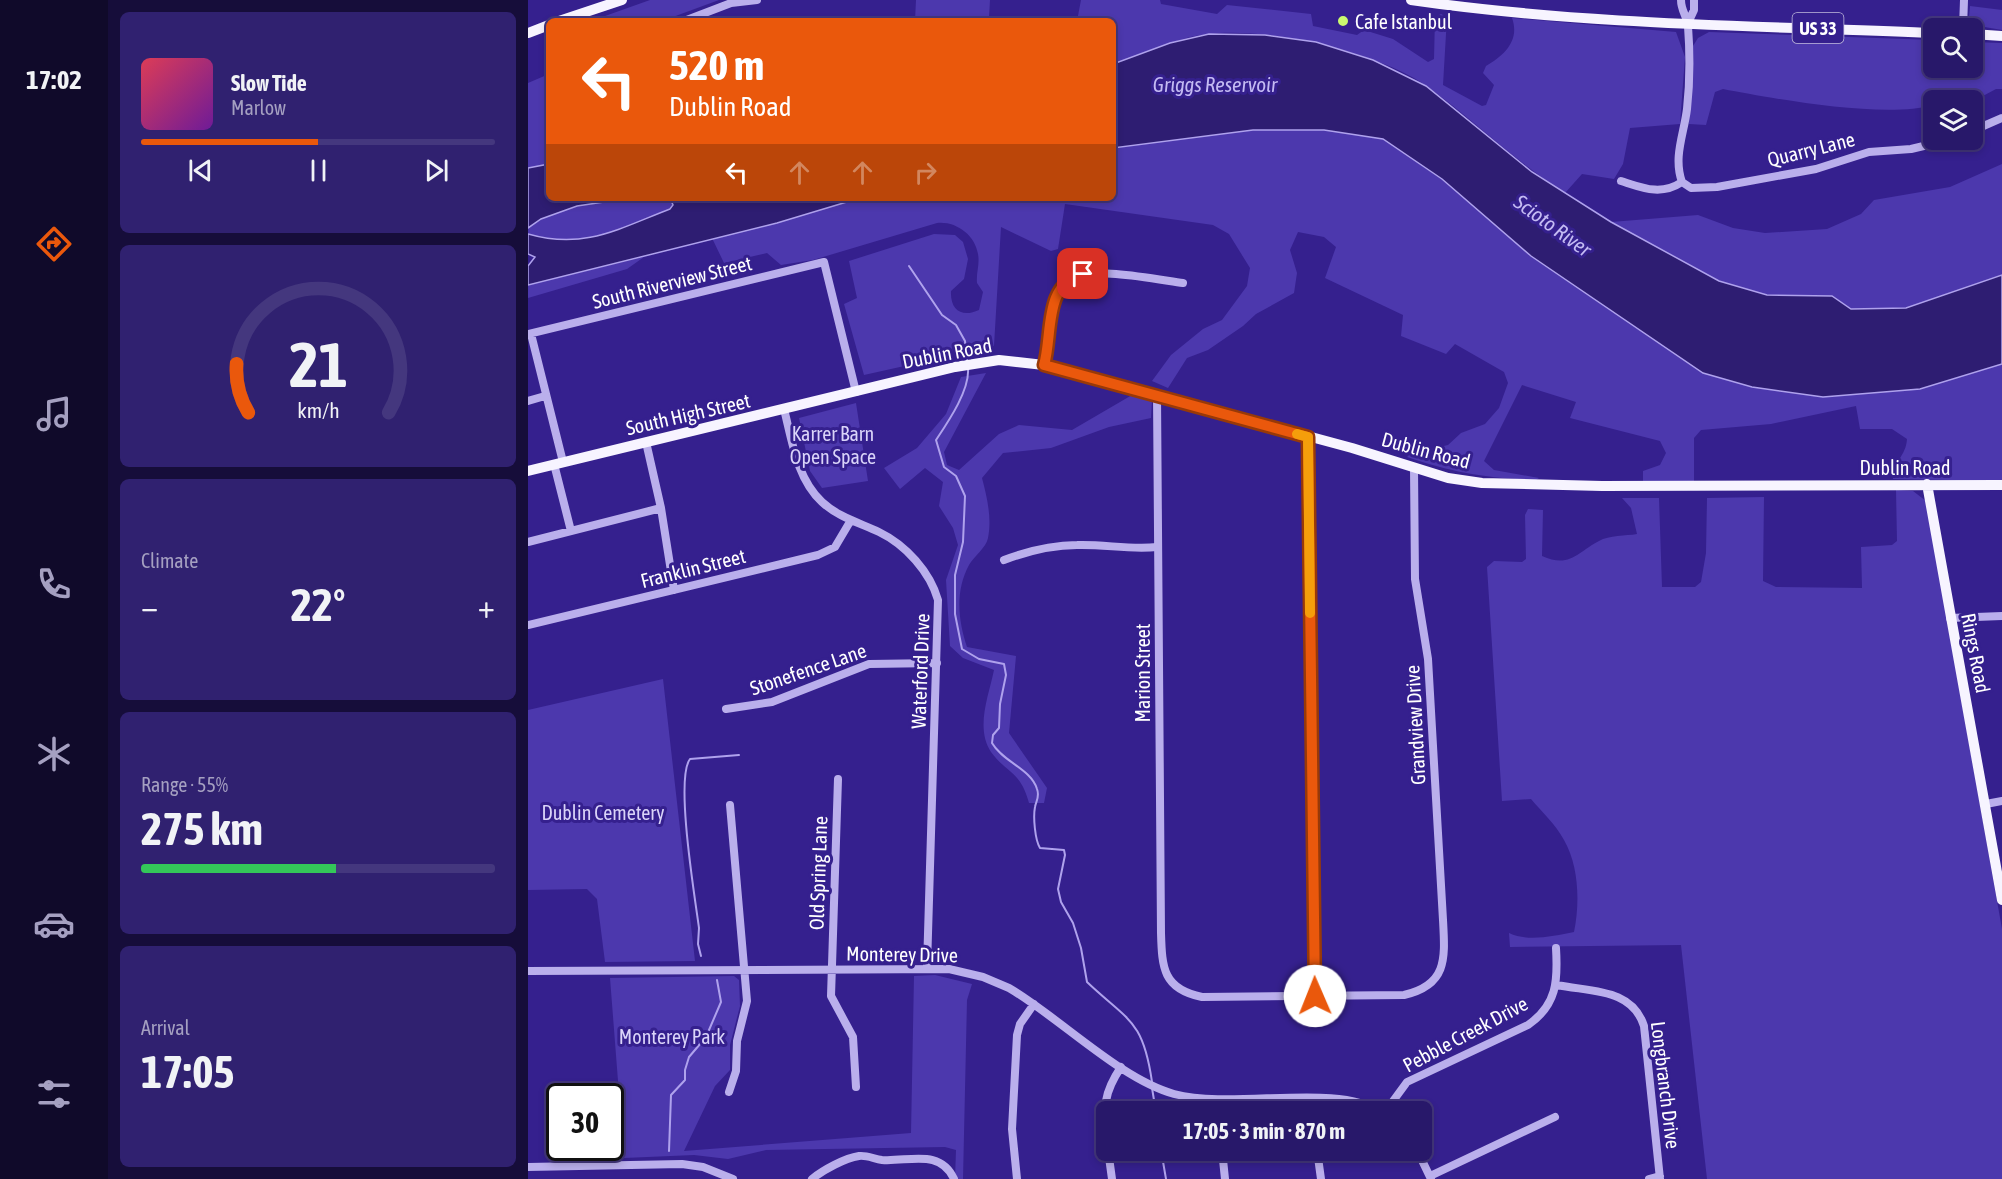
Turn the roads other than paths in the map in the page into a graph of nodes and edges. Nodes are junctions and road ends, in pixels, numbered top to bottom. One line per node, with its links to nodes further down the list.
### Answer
1 (622, 0): 7 (main road)
2 (758, 0): 8 (street)
3 (1411, 0): 10 (main road, US 33)
4 (1681, 0): 10 (street)
5 (1694, 0): 10 (street)
6 (1964, 0): 9 (street)
7 (568, 18)
8 (692, 18)
9 (1963, 18)
10 (1688, 22): 13 (main road, US 33); 20 (street)
11 (546, 26): 12 (main road)
12 (528, 33)
13 (1923, 33)
14 (1983, 35): 15 (main road)
15 (2002, 36)
16 (2002, 118): 17 (street)
17 (1983, 126)
18 (1923, 146): 20 (street, Quarry Lane)
19 (1621, 180): 20 (street, Quarry Lane)
20 (1682, 182)
21 (1184, 283): 23 (street)
22 (529, 334): 24 (street, South Riverview Street); 25 (street)
23 (1044, 365): 24 (main road, Dublin Road); 26 (main road, Dublin Road)
24 (856, 392): 28 (main road, South High Street)
25 (545, 396): 27 (street); 31 (street)
26 (1157, 396): 29 (main road, Dublin Road); 40 (street, Marion Street)
27 (528, 401)
28 (784, 409): 30 (main road, South High Street); 37 (street, Waterford Drive)
29 (1308, 437): 32 (main road, Dublin Road); 60 (street)
30 (646, 442): 31 (main road, South High Street); 36 (street)
31 (558, 463): 33 (main road, South High Street); 38 (street)
32 (1414, 468): 34 (main road, Dublin Road); 58 (street, Grandview Drive)
33 (528, 471)
34 (1927, 484): 35 (main road, Dublin Road); 44 (main road, Rings Road)
35 (2002, 485)
36 (661, 508): 38 (street); 42 (street)
37 (851, 520): 42 (street, Franklin Street); 46 (street, Waterford Drive)
38 (571, 531): 39 (street)
39 (528, 542)
40 (1157, 548): 41 (street); 60 (street, Marion Street)
41 (1004, 560)
42 (674, 590): 45 (street, Franklin Street)
43 (2002, 616): 44 (street)
44 (1950, 618): 50 (main road, Rings Road)
45 (528, 625)
46 (937, 663): 47 (street, Stonefence Lane); 54 (street, Waterford Drive)
47 (726, 708)
48 (838, 778): 55 (street, Old Spring Lane)
49 (2002, 801): 50 (street)
50 (1986, 804): 52 (main road, Rings Road)
51 (730, 805): 56 (street)
52 (2002, 900)
53 (1556, 948): 59 (street, Pebble Creek Drive)
54 (927, 967): 55 (street, Monterey Drive); 61 (street, Monterey Drive)
55 (831, 969): 56 (street, Monterey Drive); 63 (street, Old Spring Lane)
56 (746, 970): 57 (street, Monterey Drive); 64 (street)
57 (528, 971)
58 (1436, 979): 60 (street, Marion Street)
59 (1557, 985): 69 (street, Pebble Creek Drive); 77 (street, Longbranch Drive)
60 (1315, 996)
61 (1034, 1004): 62 (street, Monterey Drive); 81 (street)
62 (1121, 1067): 66 (street); 67 (street, Monterey Drive)
63 (856, 1087)
64 (729, 1092)
65 (1313, 1099): 67 (street, Monterey Drive); 68 (street, Monterey Drive)
66 (1105, 1101)
67 (1216, 1101)
68 (1349, 1101)
69 (1392, 1101)
70 (1555, 1117): 76 (street)
71 (1110, 1161): 82 (street)
72 (1223, 1161): 83 (street)
73 (1319, 1161): 84 (street)
74 (1422, 1161): 76 (street)
75 (528, 1167): 78 (street)
76 (1431, 1178)
77 (1660, 1178): 85 (street)
78 (733, 1179)
79 (812, 1179): 80 (street)
80 (954, 1179)
81 (1017, 1179)
82 (1112, 1179)
83 (1225, 1179)
84 (1321, 1179)
85 (1649, 1179)

